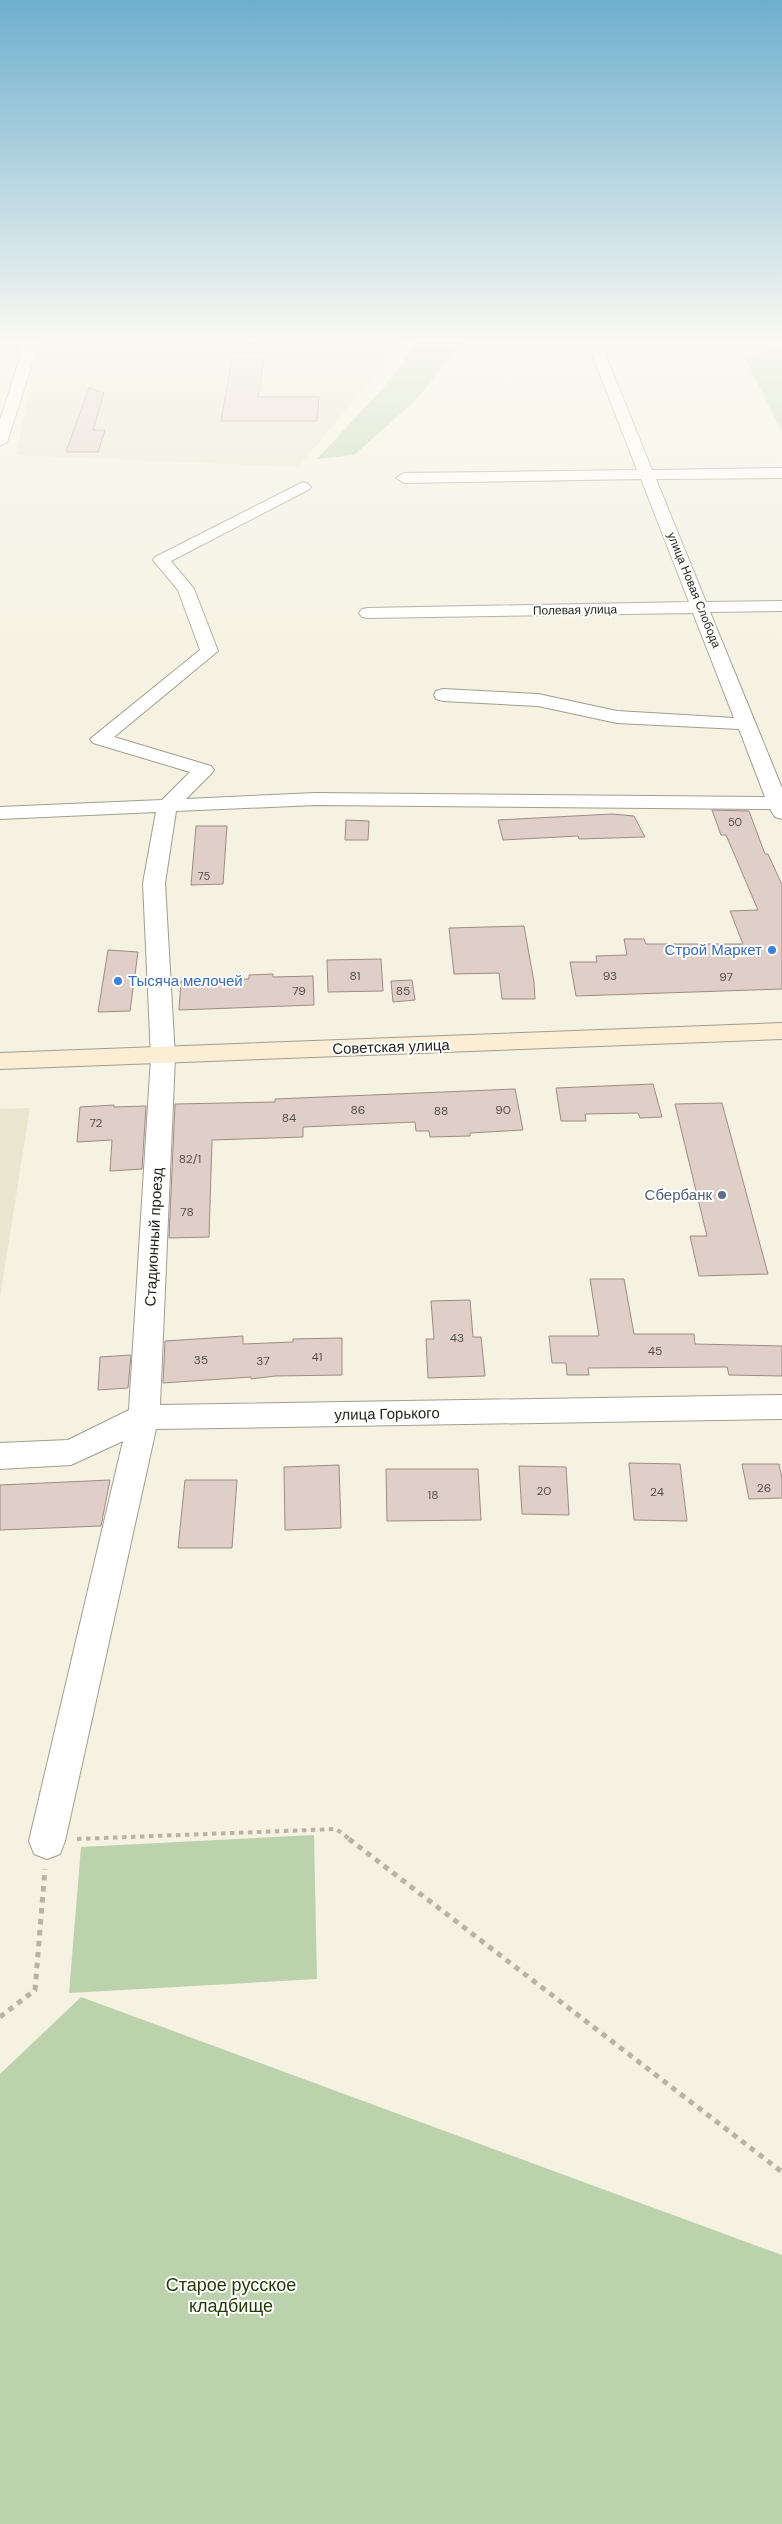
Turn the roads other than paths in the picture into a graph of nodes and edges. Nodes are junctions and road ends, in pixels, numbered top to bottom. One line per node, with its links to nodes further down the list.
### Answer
1 (642, 459): 3 (street, улица Новая Слобода)
2 (782, 473): 3 (street)
3 (648, 474): 4 (street); 7 (street, улица Новая Слобода)
4 (404, 478)
5 (303, 487): 11 (street)
6 (782, 606): 7 (street, Полевая улица)
7 (701, 609): 8 (street, Полевая улица); 10 (street, улица Новая Слобода)
8 (368, 614)
9 (443, 695): 10 (street)
10 (747, 724): 12 (street, улица Новая Слобода)
11 (167, 806): 12 (street); 13 (street); 15 (street, Стадионный проезд)
12 (780, 808)
13 (0, 813)
14 (782, 1031): 15 (main road, Советская улица)
15 (163, 1056): 16 (main road, Советская улица); 18 (street, Стадионный проезд)
16 (0, 1061)
17 (782, 1407): 18 (street, улица Горького)
18 (144, 1417): 19 (street, улица Горького); 20 (street, Стадионный проезд)
19 (0, 1456)
20 (47, 1840)

